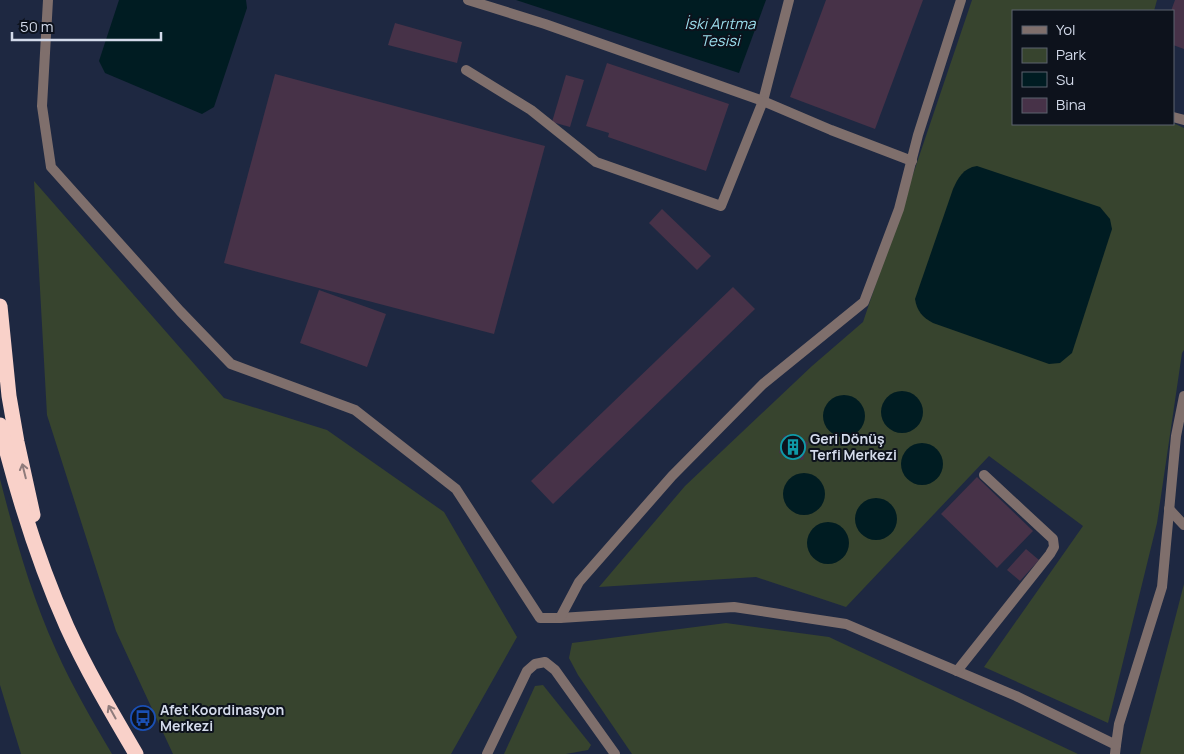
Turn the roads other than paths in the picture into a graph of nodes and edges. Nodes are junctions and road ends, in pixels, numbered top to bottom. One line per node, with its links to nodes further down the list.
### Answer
1 (48, 0): 15 (street)
2 (468, 0): 6 (street)
3 (789, 0): 6 (street)
4 (961, 0): 7 (street)
5 (466, 70): 6 (street)
6 (763, 101): 7 (street)
7 (912, 162): 15 (street)
8 (0, 306): 14 (highway, one-way to 8)
9 (1184, 396): 12 (street)
10 (0, 425): 14 (highway)
11 (984, 475): 16 (street)
12 (1170, 510): 13 (street); 17 (street)
13 (1184, 524)
14 (38, 554): 18 (highway, one-way to 14)
15 (560, 618): 16 (street)
16 (957, 671): 17 (street)
17 (1115, 750)
18 (136, 754)
19 (487, 754): 20 (street)
20 (614, 754)

